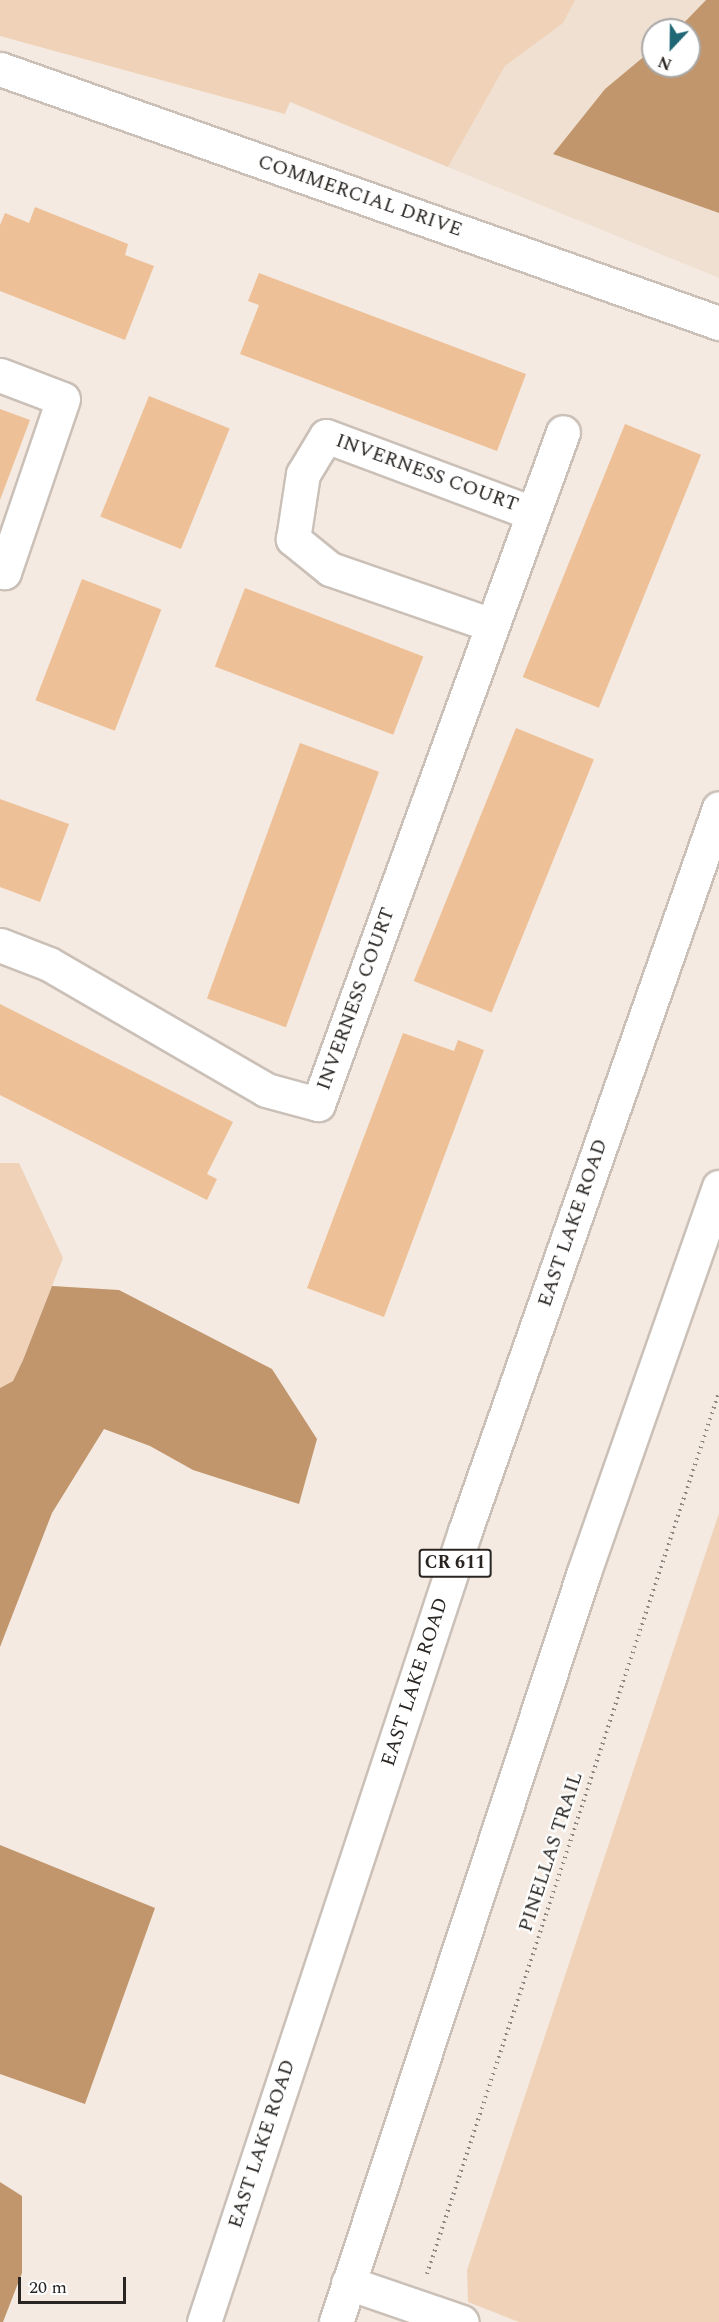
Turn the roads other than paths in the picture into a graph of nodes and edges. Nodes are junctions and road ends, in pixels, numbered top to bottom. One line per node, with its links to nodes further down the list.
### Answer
1 (0, 69): 2 (main road, COMMERCIAL DRIVE)
2 (719, 323)
3 (0, 375): 6 (main road)
4 (563, 432): 5 (main road, INVERNESS COURT)
5 (532, 513): 7 (main road, INVERNESS COURT); 7 (main road, INVERNESS COURT)
6 (0, 570)
7 (492, 625): 9 (main road, INVERNESS COURT)
8 (719, 808): 12 (main road, EAST LAKE ROAD / CR 611)
9 (0, 945)
10 (719, 1187): 11 (main road)
11 (348, 2283): 13 (main road); 14 (main road)
12 (204, 2322)
13 (336, 2322)
14 (462, 2322)

